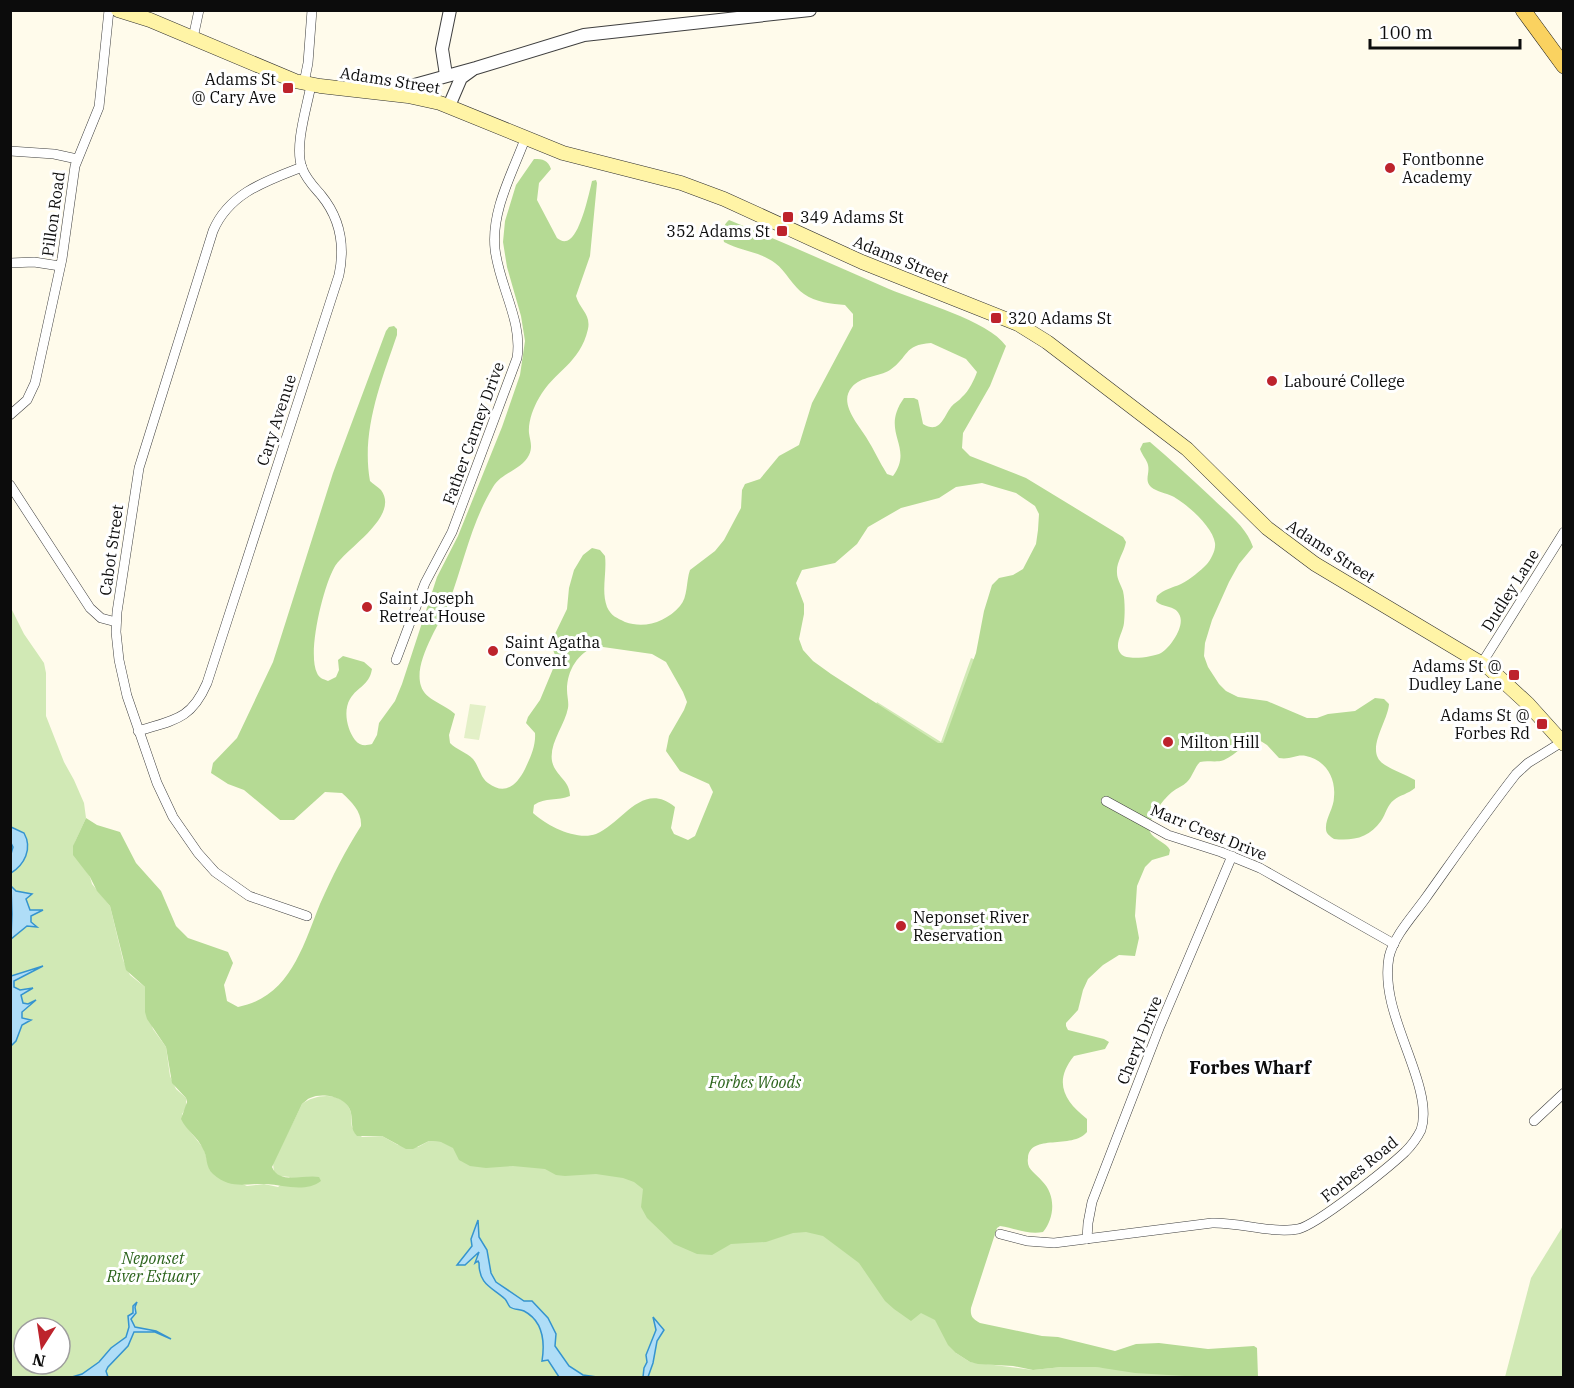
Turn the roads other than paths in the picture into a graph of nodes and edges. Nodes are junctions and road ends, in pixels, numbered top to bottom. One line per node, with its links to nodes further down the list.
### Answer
1 (109, 10): 17 (street, Pillon Road)
2 (118, 10): 8 (main road, Adams Street)
3 (199, 10): 8 (street)
4 (312, 10): 12 (street)
5 (450, 10): 11 (street)
6 (810, 10): 10 (street)
7 (1523, 10): 9 (main road)
8 (193, 38): 12 (main road, Adams Street)
9 (1563, 66)
10 (476, 68): 11 (street); 14 (street)
11 (446, 75): 13 (street)
12 (308, 84): 13 (main road, Adams Street); 18 (street)
13 (375, 92): 14 (main road, Adams Street)
14 (449, 106): 15 (main road, Adams Street)
15 (525, 139): 25 (street, Father Carney Drive); 26 (main road, Adams Street)
16 (10, 151): 17 (street)
17 (77, 159): 20 (street, Pillon Road)
18 (302, 167): 24 (street, Cabot Street); 27 (street, Cary Avenue)
19 (10, 263): 20 (street)
20 (60, 266): 21 (street, Pillon Road)
21 (10, 415)
22 (10, 485): 24 (street)
23 (1563, 532): 26 (street, Dudley Lane)
24 (116, 622): 27 (street, Cabot Street)
25 (396, 660)
26 (1482, 663): 28 (main road, Adams Street)
27 (138, 732): 31 (street, Cabot Street)
28 (1562, 743): 32 (street, Forbes Road)
29 (1106, 801): 30 (street, Marr Crest Drive)
30 (1232, 856): 32 (street, Marr Crest Drive); 36 (street, Cheryl Drive)
31 (307, 916)
32 (1394, 945): 36 (street, Forbes Road)
33 (1563, 1093): 34 (street)
34 (1534, 1120)
35 (999, 1234): 36 (street, Forbes Road)
36 (1087, 1239)

